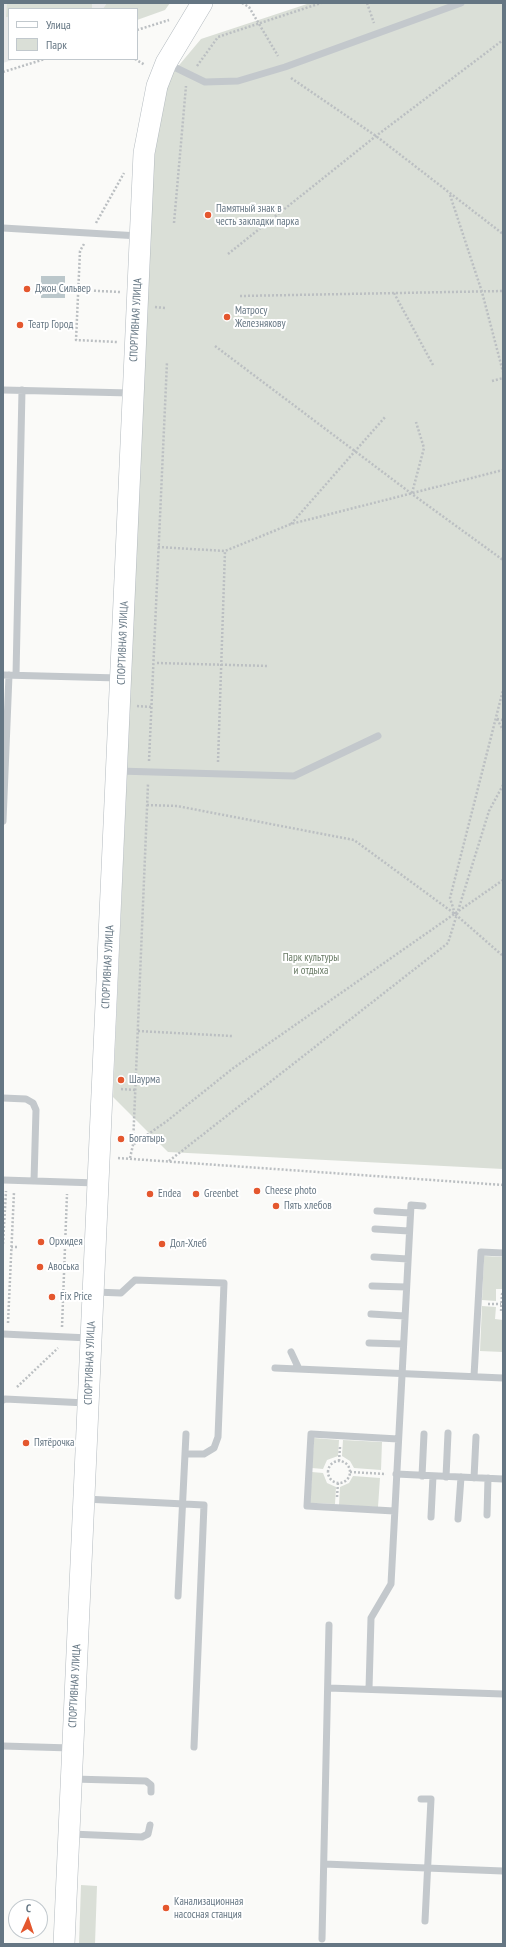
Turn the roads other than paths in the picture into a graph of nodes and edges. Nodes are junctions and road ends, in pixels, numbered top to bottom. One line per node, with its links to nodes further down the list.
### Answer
1 (202, 3): 3 (street, СПОРТИВНАЯ УЛИЦА)
2 (461, 3): 3 (lane)
3 (156, 65): 5 (street, СПОРТИВНАЯ УЛИЦА)
4 (3, 228): 5 (lane)
5 (140, 236): 8 (street, СПОРТИВНАЯ УЛИЦА)
6 (3, 390): 7 (lane)
7 (22, 390): 8 (lane); 9 (lane)
8 (133, 393): 10 (street, СПОРТИВНАЯ УЛИЦА)
9 (9, 675): 10 (lane); 13 (lane)
10 (121, 678): 12 (street, СПОРТИВНАЯ УЛИЦА)
11 (378, 736): 12 (lane)
12 (117, 771): 17 (street, СПОРТИВНАЯ УЛИЦА)
13 (3, 821)
14 (3, 1098): 16 (lane)
15 (5, 1180): 16 (lane)
16 (34, 1181): 17 (lane)
17 (98, 1183): 28 (street, СПОРТИВНАЯ УЛИЦА)
18 (423, 1206): 20 (lane)
19 (377, 1211): 20 (lane)
20 (410, 1213): 22 (lane)
21 (376, 1229): 22 (lane)
22 (409, 1231): 25 (lane)
23 (503, 1253): 39 (lane)
24 (374, 1257): 25 (lane)
25 (408, 1259): 27 (lane)
26 (372, 1286): 27 (lane)
27 (406, 1287): 30 (lane)
28 (93, 1292): 32 (street, СПОРТИВНАЯ УЛИЦА); 48 (lane)
29 (371, 1314): 30 (lane)
30 (405, 1316): 34 (lane)
31 (5, 1334): 32 (lane)
32 (91, 1338): 42 (street, СПОРТИВНАЯ УЛИЦА)
33 (369, 1343): 34 (lane)
34 (403, 1344): 38 (lane)
35 (292, 1352): 37 (lane)
36 (275, 1368): 37 (lane)
37 (299, 1369): 38 (lane)
38 (402, 1374): 39 (lane); 47 (lane)
39 (474, 1376): 40 (lane)
40 (503, 1378)
41 (4, 1399): 42 (lane)
42 (88, 1403): 58 (street, СПОРТИВНАЯ УЛИЦА)
43 (448, 1433): 53 (lane)
44 (186, 1434): 48 (lane)
45 (424, 1434): 51 (lane)
46 (476, 1436): 55 (lane)
47 (398, 1439): 50 (lane); 60 (lane)
48 (185, 1454): 59 (lane)
49 (503, 1471): 57 (lane)
50 (396, 1474): 51 (lane); 60 (lane)
51 (422, 1476): 52 (lane)
52 (433, 1476): 53 (lane); 62 (lane)
53 (446, 1476): 54 (lane)
54 (461, 1477): 55 (lane); 63 (lane)
55 (474, 1478): 56 (lane)
56 (488, 1478): 57 (lane); 61 (lane)
57 (503, 1479)
58 (84, 1499): 59 (lane); 71 (street, СПОРТИВНАЯ УЛИЦА)
59 (183, 1504): 64 (lane); 70 (lane)
60 (394, 1511): 67 (lane)
61 (487, 1515)
62 (431, 1517)
63 (458, 1518)
64 (178, 1596)
65 (329, 1625): 66 (lane)
66 (328, 1688): 67 (lane); 77 (lane)
67 (369, 1689): 68 (lane)
68 (503, 1694)
69 (3, 1746): 71 (lane)
70 (194, 1747)
71 (72, 1748): 72 (street, СПОРТИВНАЯ УЛИЦА)
72 (71, 1779): 73 (lane); 76 (street, СПОРТИВНАЯ УЛИЦА)
73 (151, 1792)
74 (421, 1799): 78 (lane)
75 (150, 1825): 76 (lane)
76 (68, 1834): 82 (street, СПОРТИВНАЯ УЛИЦА)
77 (324, 1864): 78 (lane); 81 (lane)
78 (427, 1868): 79 (lane); 80 (lane)
79 (503, 1871)
80 (425, 1921)
81 (322, 1939)
82 (64, 1944)

